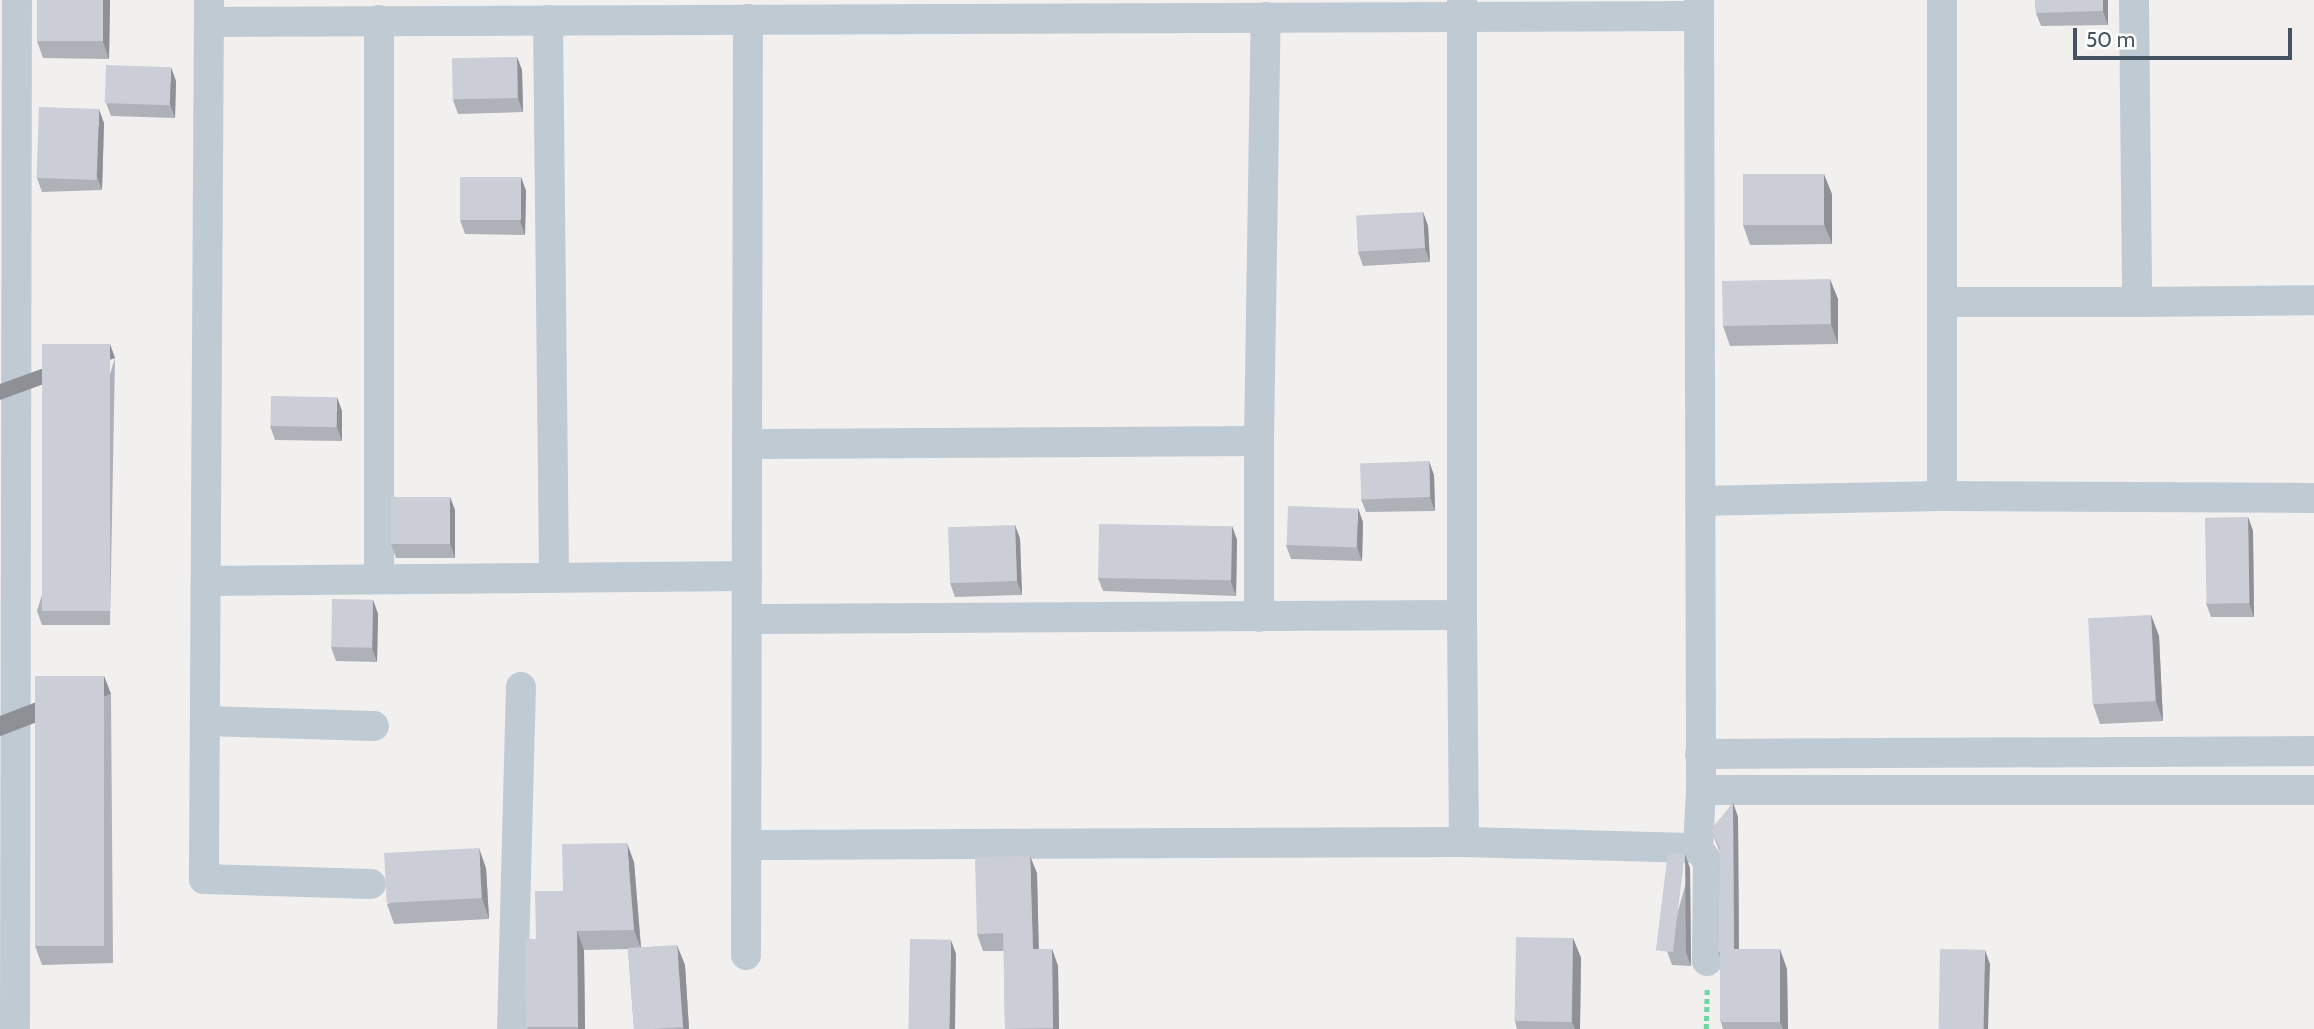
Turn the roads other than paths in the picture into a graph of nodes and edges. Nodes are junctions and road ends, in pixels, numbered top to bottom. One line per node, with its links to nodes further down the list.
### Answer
1 (17, 0): 36 (street)
2 (1942, 0): 15 (street)
3 (2134, 0): 16 (street)
4 (1462, 7): 5 (street); 10 (street); 26 (street)
5 (1699, 8): 21 (street)
6 (651, 9): 11 (street); 13 (street)
7 (832, 9): 8 (street); 11 (street)
8 (986, 9): 10 (street)
9 (209, 11): 12 (street); 25 (street)
10 (1250, 11): 17 (street)
11 (748, 19): 18 (street)
12 (379, 20): 13 (street); 24 (street)
13 (548, 20): 22 (street)
14 (2314, 300): 16 (street)
15 (1944, 302): 16 (street); 19 (street)
16 (2137, 302)
17 (1259, 441): 18 (street); 27 (street)
18 (749, 444): 23 (street)
19 (1942, 495): 20 (street); 21 (street)
20 (2314, 498)
21 (1700, 500): 33 (street)
22 (554, 576): 23 (street); 24 (street)
23 (747, 576): 28 (street)
24 (379, 578): 25 (street)
25 (207, 581): 30 (street)
26 (1462, 615): 27 (street); 37 (street)
27 (1259, 617): 28 (street)
28 (747, 619): 38 (street)
29 (520, 687): 44 (street)
30 (206, 721): 31 (street); 40 (street)
31 (374, 726)
32 (2314, 751): 33 (street)
33 (1700, 754): 34 (street)
34 (1701, 790): 35 (street); 39 (street)
35 (2314, 790)
36 (6, 810): 43 (street)
37 (1464, 842): 38 (street); 39 (street)
38 (747, 845): 41 (street)
39 (1698, 848): 42 (street)
40 (371, 884)
41 (746, 955)
42 (1707, 961)
43 (15, 1029)
44 (512, 1029)

